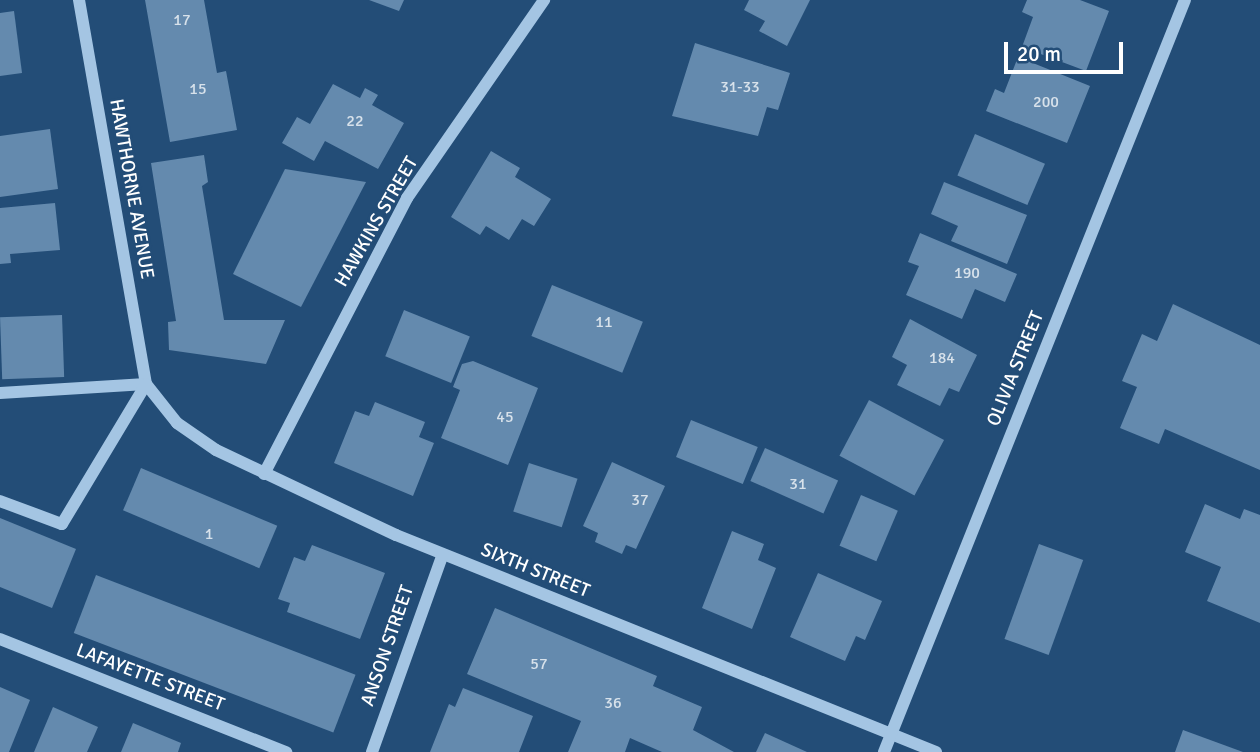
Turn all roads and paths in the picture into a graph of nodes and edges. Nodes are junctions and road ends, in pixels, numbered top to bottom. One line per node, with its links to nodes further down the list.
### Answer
1 (79, 0): 4 (street, HAWTHORNE AVENUE)
2 (544, 0): 6 (street, HAWKINS STREET)
3 (1185, 0): 10 (street, OLIVIA STREET)
4 (146, 384): 5 (street); 6 (street, SIXTH STREET); 7 (street)
5 (0, 393)
6 (264, 474): 8 (street, SIXTH STREET)
7 (0, 500)
8 (443, 554): 10 (street, SIXTH STREET); 12 (street, ANSON STREET)
9 (0, 639): 11 (street, LAFAYETTE STREET)
10 (891, 734): 13 (street, OLIVIA STREET); 14 (street, SIXTH STREET)
11 (286, 752)
12 (372, 752)
13 (884, 752)
14 (936, 752)

